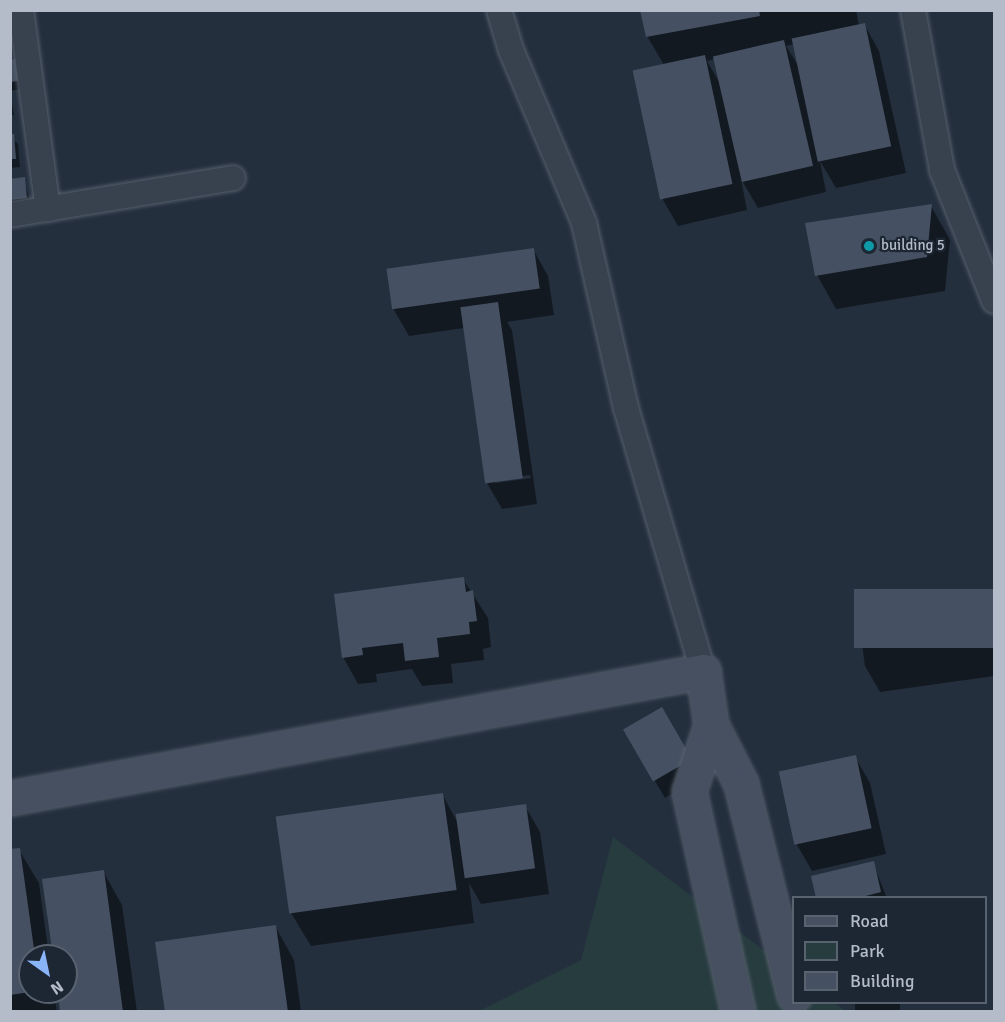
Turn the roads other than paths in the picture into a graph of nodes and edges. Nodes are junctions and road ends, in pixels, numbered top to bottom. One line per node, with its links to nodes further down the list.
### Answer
1 (499, 10): 8 (street)
2 (913, 10): 7 (street)
3 (18, 12): 5 (street)
4 (232, 178): 5 (street)
5 (48, 209): 6 (street)
6 (10, 215)
7 (994, 301)
8 (702, 671): 9 (street); 10 (street)
9 (711, 725): 11 (street); 12 (street)
10 (10, 798)
11 (792, 987)
12 (738, 1011)

